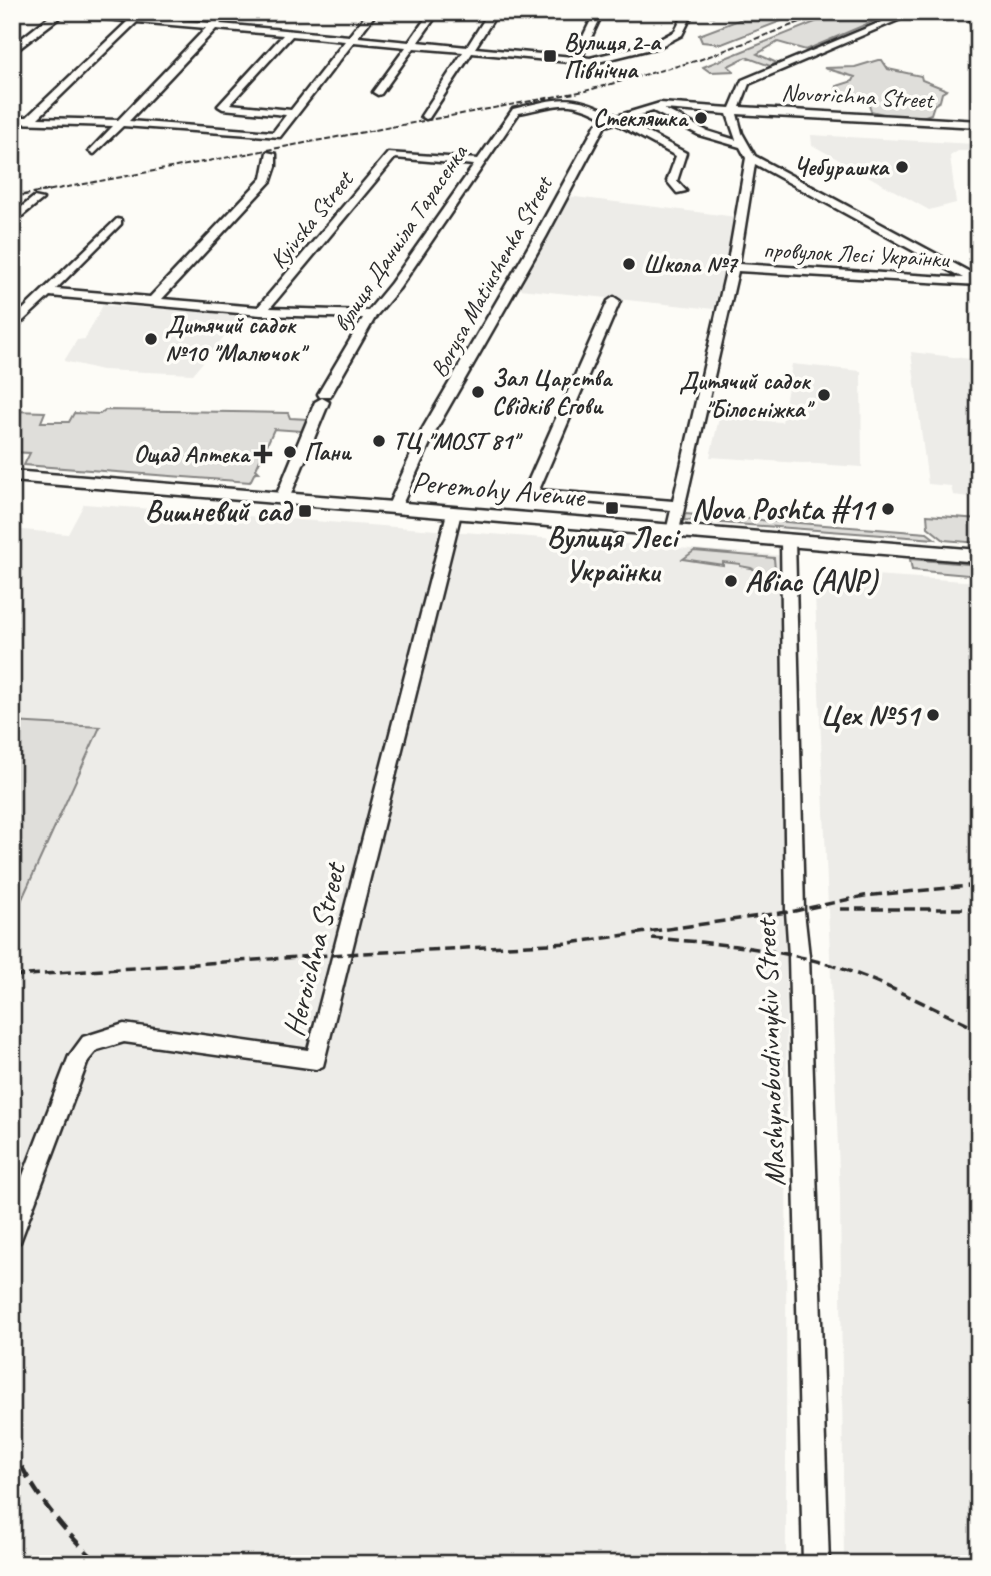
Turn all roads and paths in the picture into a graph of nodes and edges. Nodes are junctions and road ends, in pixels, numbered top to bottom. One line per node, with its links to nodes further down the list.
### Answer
1 (60, 12): 13 (street); 19 (street)
2 (141, 12): 13 (street)
3 (227, 12): 14 (street)
4 (373, 12): 17 (street)
5 (435, 12): 18 (street)
6 (494, 12): 20 (street)
7 (599, 12): 21 (street)
8 (689, 12): 21 (street)
9 (696, 12): 10 (street)
10 (731, 12)
11 (913, 12): 24 (street)
12 (972, 12): 16 (street)
13 (133, 20): 14 (street); 27 (street)
14 (215, 27): 15 (street); 30 (street)
15 (289, 34): 17 (street); 25 (street)
16 (979, 37)
17 (351, 40): 18 (street); 25 (street)
18 (412, 46): 20 (street); 22 (street)
19 (12, 51)
20 (470, 51): 21 (street); 26 (street)
21 (576, 60)
22 (378, 92)
23 (658, 107): 24 (street, Novorichna Street); 28 (street, Borysa Matiushenka Street); 32 (street)
24 (733, 111): 31 (street, Novorichna Street); 32 (street)
25 (293, 113): 30 (street)
26 (426, 116)
27 (32, 118): 29 (street); 30 (street)
28 (617, 119): 36 (street, вулиця Даниіла Тарасенка); 37 (street); 52 (street, Borysa Matiushenka Street)
29 (12, 120)
30 (122, 123): 33 (street)
31 (979, 124)
32 (743, 145): 35 (street)
33 (94, 151)
34 (271, 154): 44 (street)
35 (751, 158): 41 (street); 42 (street)
36 (479, 162): 46 (street, Kyivska Street); 47 (street, вулиця Даниіла Тарасенка)
37 (681, 191)
38 (38, 199): 39 (street)
39 (12, 222)
40 (117, 222): 43 (street)
41 (733, 267): 42 (street, провулок Лесі Українки); 51 (street)
42 (978, 282)
43 (48, 292): 44 (street); 48 (street)
44 (153, 301): 46 (street)
45 (614, 302): 51 (street)
46 (261, 311): 47 (street)
47 (371, 314): 50 (street, вулиця Даниіла Тарасенка)
48 (12, 327)
49 (12, 476): 50 (main road, Peremohy Avenue)
50 (282, 499): 52 (main road, Peremohy Avenue)
51 (678, 506): 54 (street)
52 (394, 508): 53 (main road, Peremohy Avenue)
53 (454, 513): 54 (main road, Peremohy Avenue); 57 (street, Heroichna Street)
54 (673, 532): 55 (main road, Peremohy Avenue)
55 (788, 539): 56 (main road, Peremohy Avenue); 58 (street, Mashynobudivnykiv Street)
56 (979, 556)
57 (12, 1234)
58 (816, 1564)

